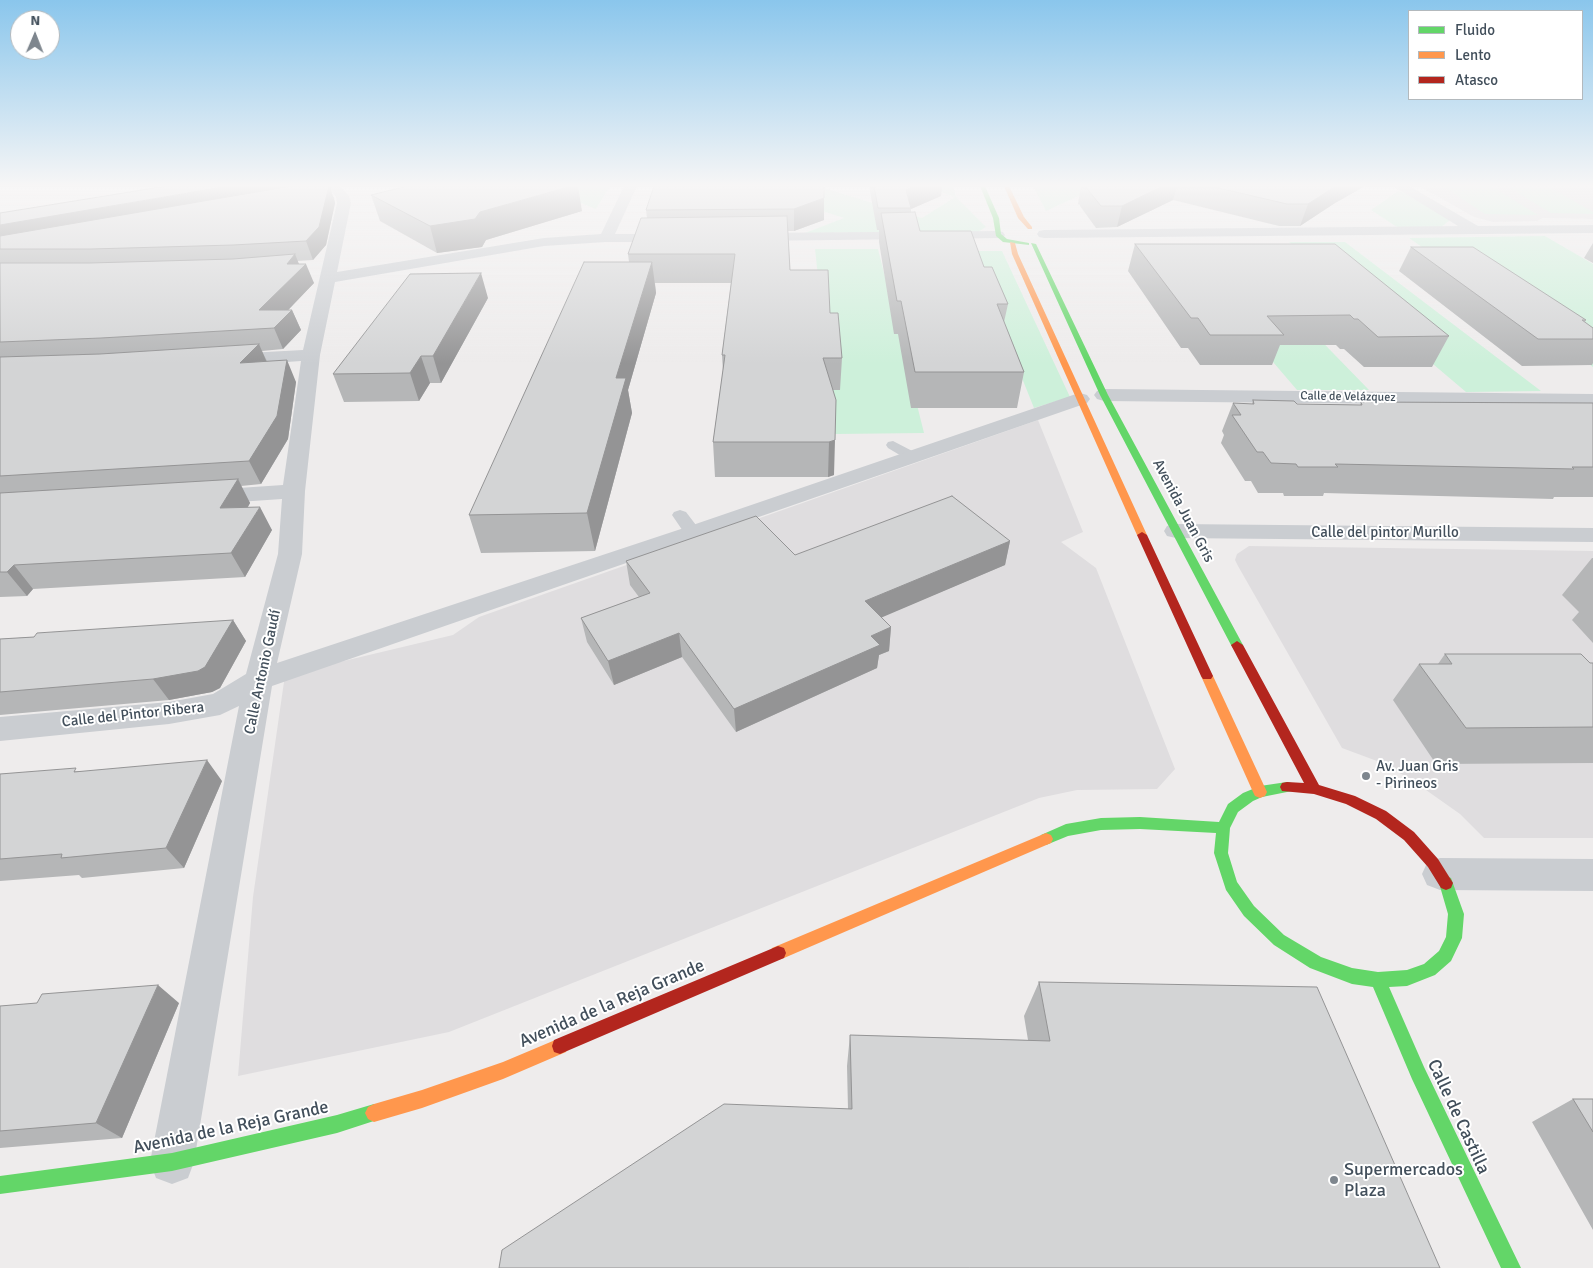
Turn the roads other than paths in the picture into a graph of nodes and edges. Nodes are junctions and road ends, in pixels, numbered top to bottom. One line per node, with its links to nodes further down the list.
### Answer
1 (331, 245): 5 (street, Calle Antonio Gaudí)
2 (519, 245): 5 (street)
3 (1013, 245): 9 (street)
4 (1041, 245): 8 (street, Avenida Juan Gris)
5 (323, 270): 6 (street, Calle Antonio Gaudí)
6 (311, 355): 7 (street); 11 (street, Calle Antonio Gaudí)
7 (212, 361)
8 (1104, 394): 10 (street, Calle de Velázquez); 13 (street, Avenida Juan Gris)
9 (1080, 399): 15 (street, Calle del Pintor Ribera); 18 (street)
10 (1593, 400)
11 (294, 491): 12 (street); 15 (street, Calle Antonio Gaudí)
12 (186, 498)
13 (1176, 531): 14 (street, Calle del pintor Murillo); 17 (street, Avenida Juan Gris)
14 (1593, 535)
15 (259, 680): 16 (street, Calle del Pintor Ribera); 23 (street, Calle Antonio Gaudí)
16 (0, 728)
17 (1314, 789): 18 (street); 20 (street)
18 (1260, 792): 19 (street)
19 (1223, 828): 22 (street); 23 (street, Avenida de la Reja Grande)
20 (1440, 874): 21 (street); 22 (street)
21 (1593, 875)
22 (1378, 980): 25 (street, Calle de Castilla)
23 (172, 1162): 24 (street, Avenida de la Reja Grande)
24 (0, 1185)
25 (1511, 1268)

